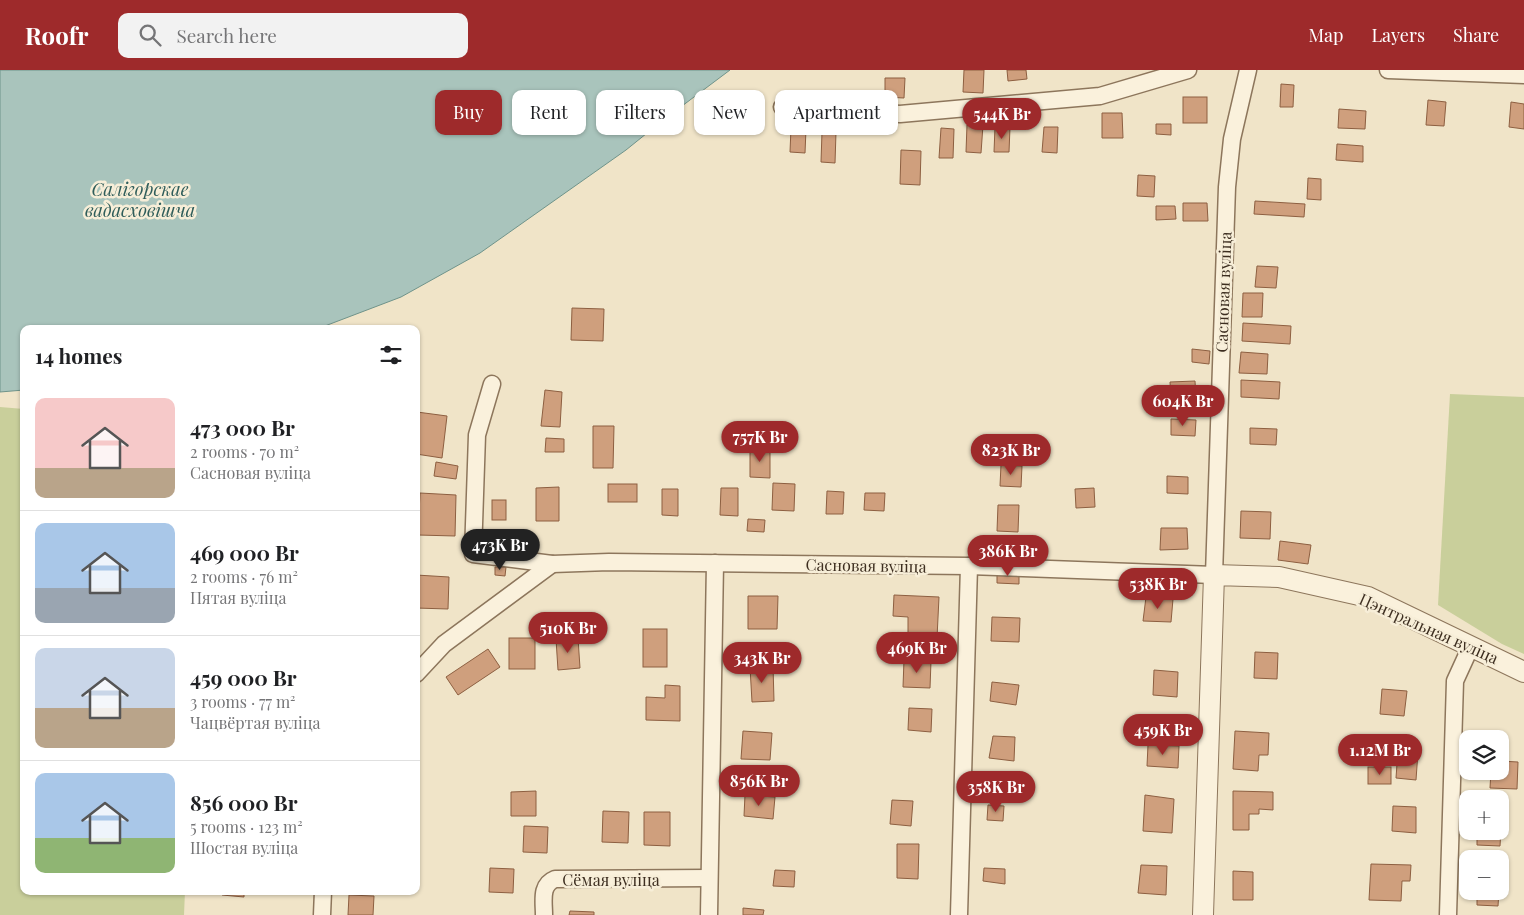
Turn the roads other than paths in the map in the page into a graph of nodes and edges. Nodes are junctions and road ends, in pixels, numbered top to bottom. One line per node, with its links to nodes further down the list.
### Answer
1 (1188, 70): 5 (street)
2 (1248, 70): 10 (street, Сасновая вуліца)
3 (1388, 70): 4 (street)
4 (1524, 75)
5 (898, 114)
6 (492, 384): 8 (street, Сасновая вуліца)
7 (715, 563): 8 (street, Сасновая вуліца); 9 (street, Сасновая вуліца); 14 (street)
8 (552, 564): 12 (street)
9 (969, 566): 10 (street, Сасновая вуліца); 19 (street)
10 (1214, 575): 11 (street, Цэнтральная вуліца); 20 (street)
11 (1471, 646): 13 (street, Цэнтральная вуліца); 21 (street)
12 (420, 670)
13 (1524, 672)
14 (709, 878): 17 (street, Сёмая вуліца); 18 (street)
15 (323, 895): 16 (street)
16 (322, 915)
17 (544, 915)
18 (708, 915)
19 (958, 915)
20 (1203, 915)
21 (1448, 915)

